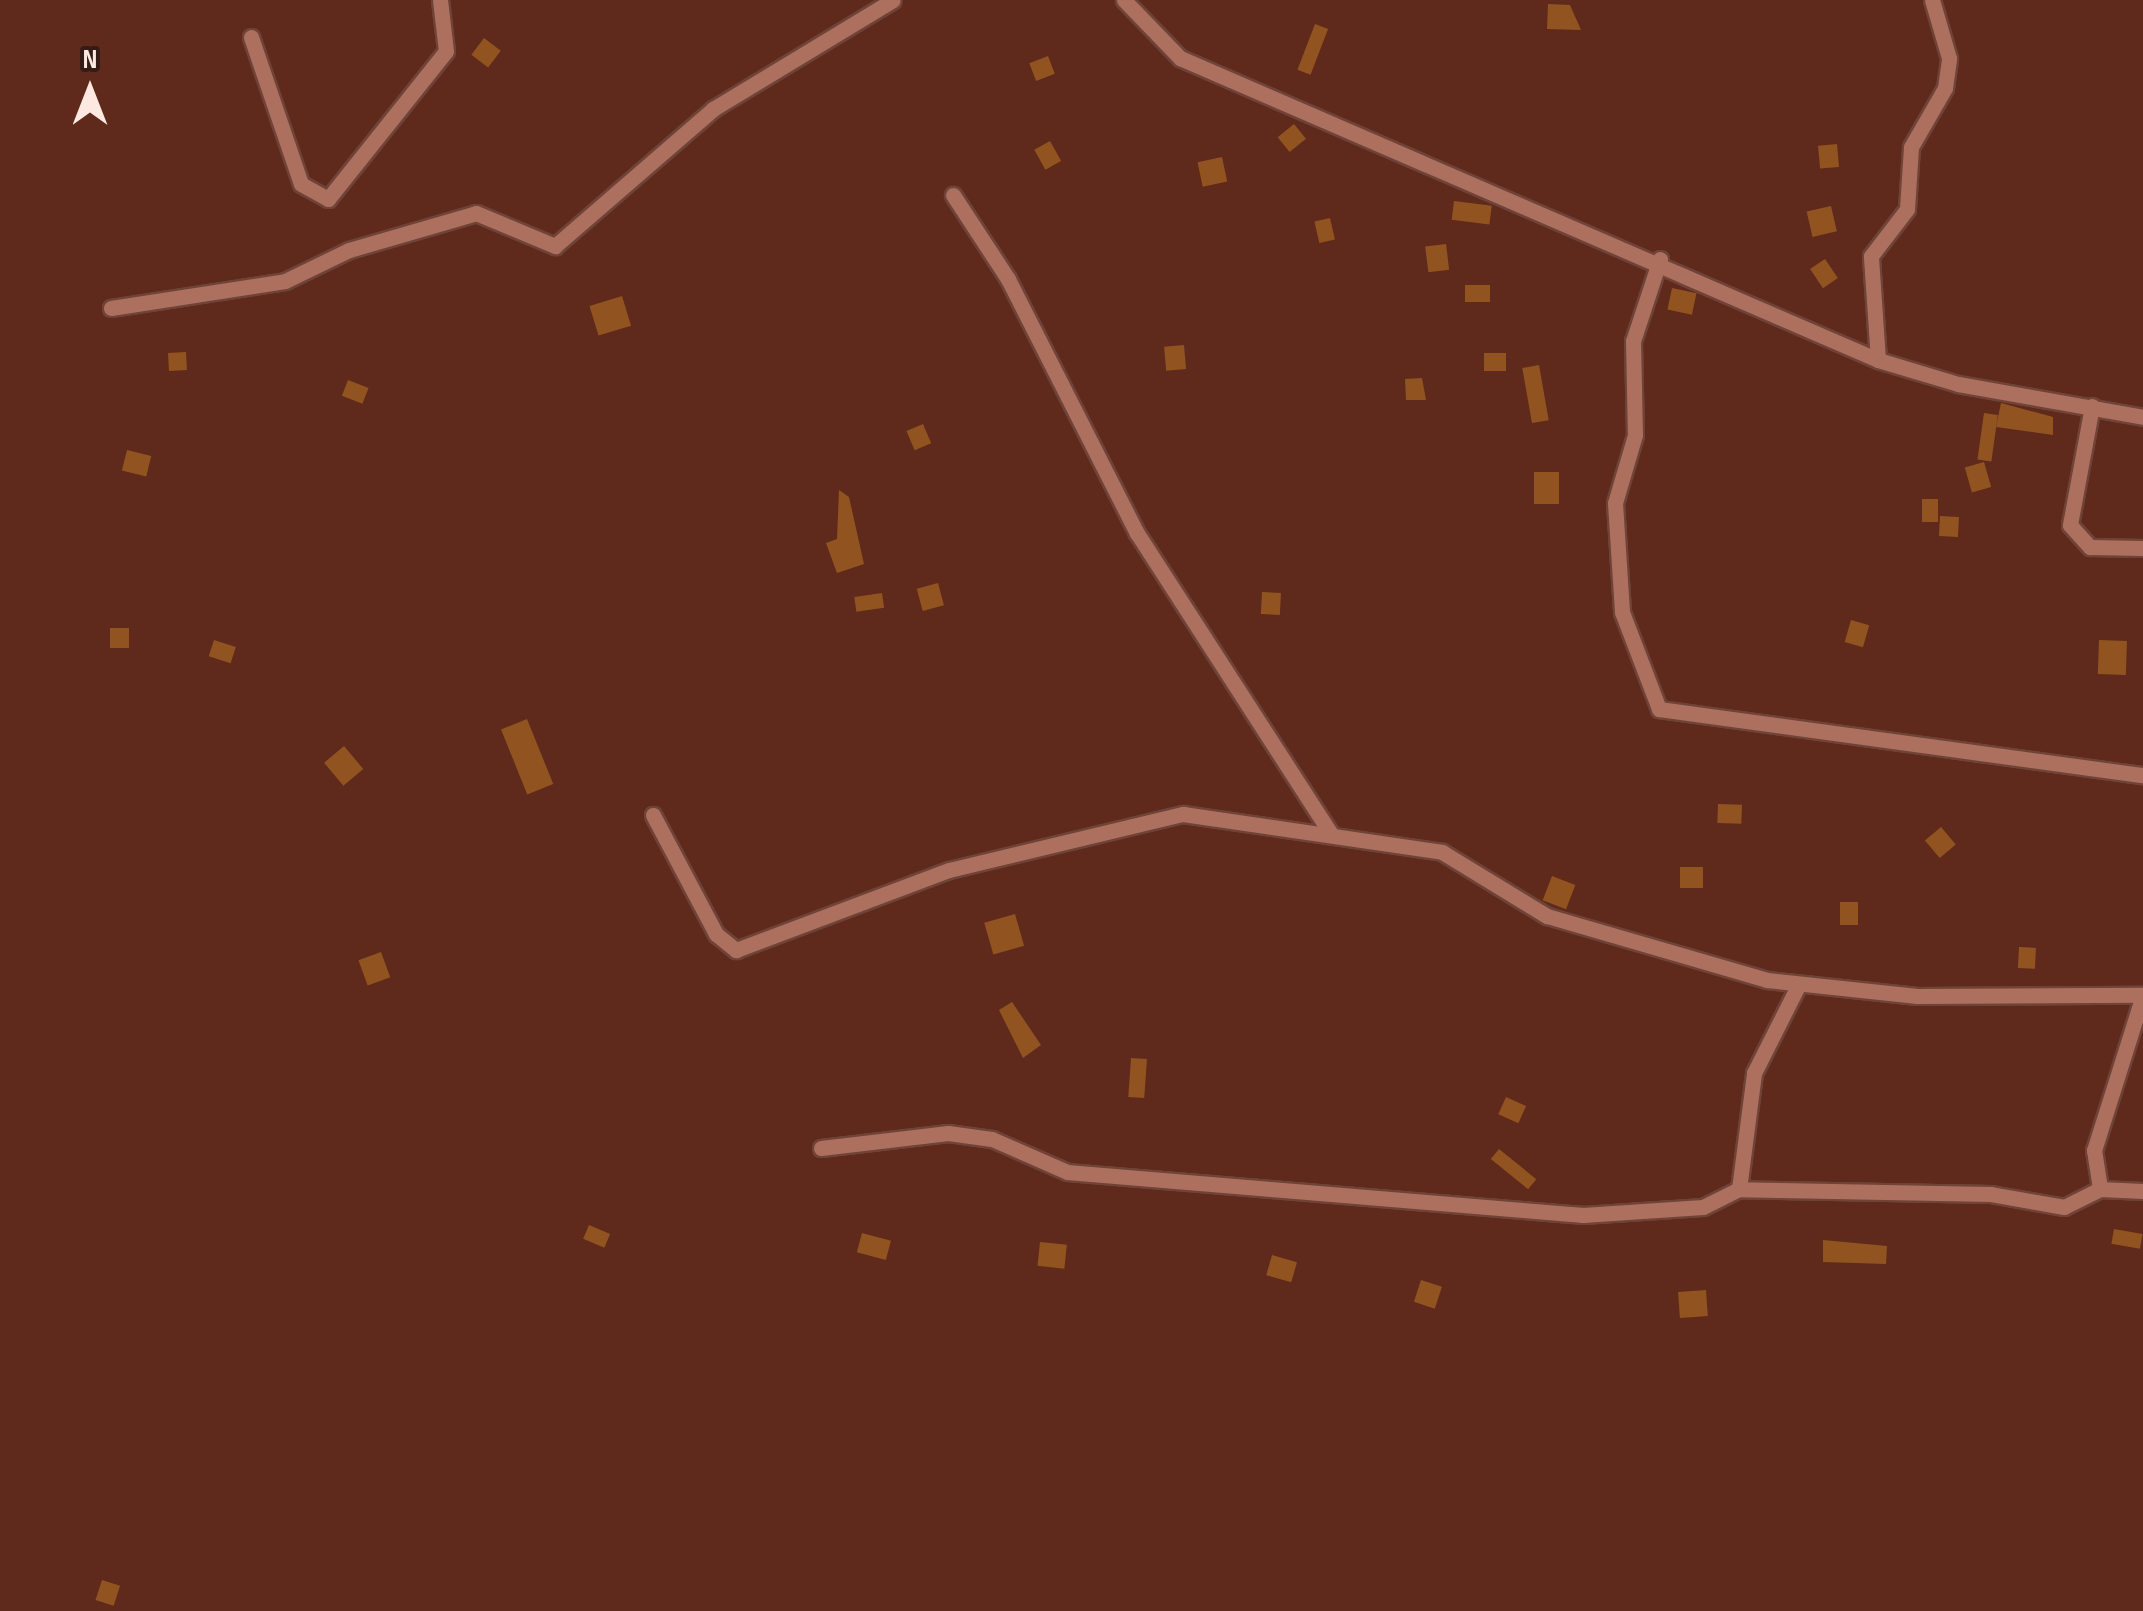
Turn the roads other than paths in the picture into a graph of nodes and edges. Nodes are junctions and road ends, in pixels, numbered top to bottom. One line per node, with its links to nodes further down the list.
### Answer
1 (440, 0): 5 (street)
2 (893, 0): 8 (street)
3 (1124, 0): 7 (street)
4 (1932, 0): 9 (street)
5 (250, 37)
6 (953, 196): 15 (street)
7 (1660, 259): 9 (street); 13 (street)
8 (111, 308)
9 (1878, 360): 10 (street)
10 (2092, 406): 11 (street); 12 (street)
11 (2143, 416)
12 (2143, 548)
13 (2143, 775)
14 (653, 815): 15 (street)
15 (1330, 833): 16 (street)
16 (1798, 986): 18 (street); 19 (street)
17 (821, 1148): 19 (street)
18 (2100, 1188): 19 (street); 20 (street)
19 (1739, 1189)
20 (2143, 1191)

